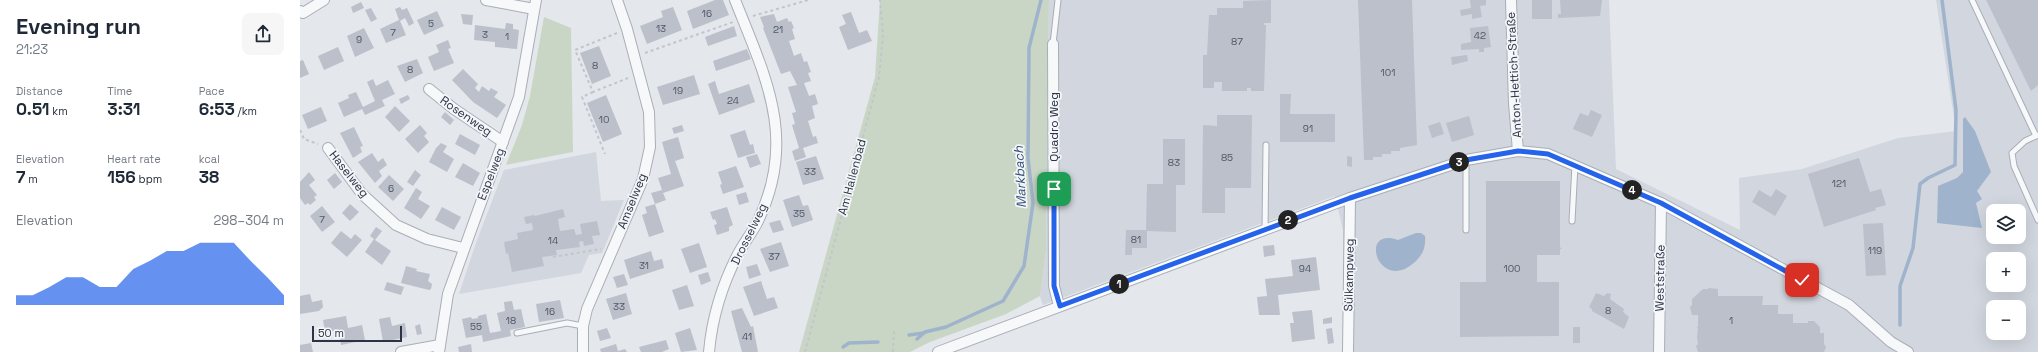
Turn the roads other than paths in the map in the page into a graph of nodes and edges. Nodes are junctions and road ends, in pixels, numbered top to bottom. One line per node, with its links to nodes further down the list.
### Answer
1 (324, 0): 10 (street)
2 (486, 0): 8 (street)
3 (617, 0): 28 (street, Amselweg)
4 (735, 0): 33 (street, Drosselweg)
5 (1058, 0): 11 (lane)
6 (1511, 0): 17 (street, Anton-Hettich-Straße)
7 (1972, 0): 13 (lane)
8 (504, 1): 9 (street)
9 (535, 5): 14 (street, Espelweg)
10 (300, 11)
11 (1053, 44): 27 (street, Quadro Weg)
12 (429, 89): 14 (street, Rosenweg)
13 (2037, 135): 22 (lane)
14 (503, 142): 26 (street, Espelweg)
15 (1266, 145): 24 (lane)
16 (328, 148): 26 (street, Haselweg)
17 (1518, 151): 18 (street); 19 (street)
18 (1466, 160): 20 (street); 25 (lane)
19 (1575, 165): 21 (street); 23 (lane)
20 (1350, 198): 24 (street); 35 (street, Sülkampweg)
21 (1661, 203): 36 (street, Weststraße); 37 (street)
22 (2038, 220)
23 (1572, 221)
24 (1265, 229): 27 (street)
25 (1466, 230)
26 (463, 248): 30 (street, Espelweg)
27 (1060, 306): 34 (street)
28 (583, 326): 29 (lane); 32 (street, Amselweg)
29 (517, 333)
30 (440, 349): 31 (street, Espelweg)
31 (401, 352)
32 (583, 352)
33 (709, 352)
34 (938, 352)
35 (1348, 352)
36 (1659, 352)
37 (1908, 352)

